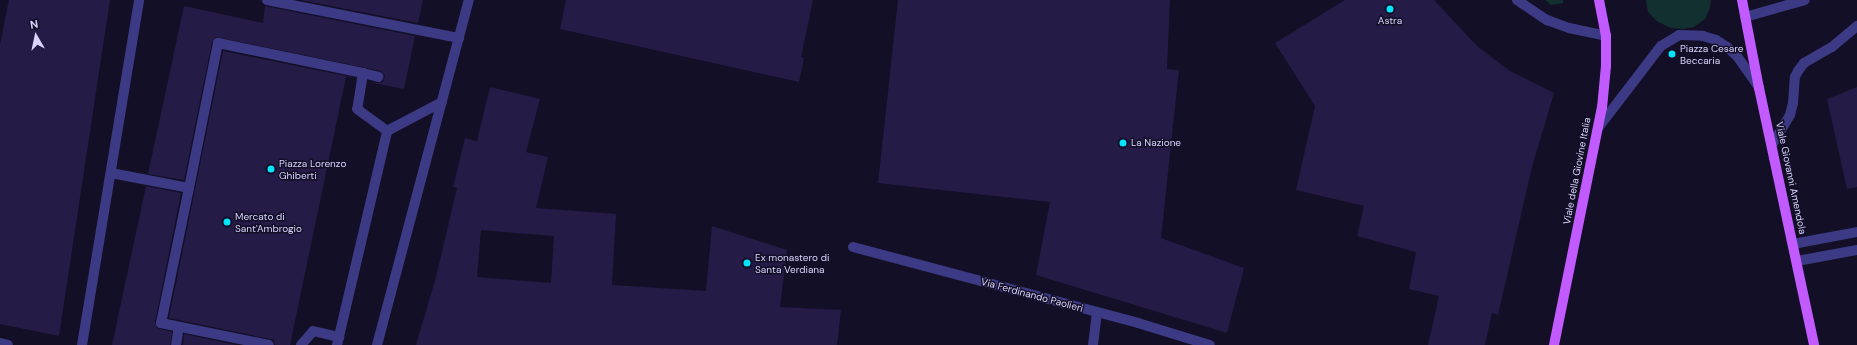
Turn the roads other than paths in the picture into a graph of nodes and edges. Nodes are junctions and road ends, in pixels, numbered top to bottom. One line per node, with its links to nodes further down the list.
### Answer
1 (139, 0): 19 (street)
2 (267, 0): 11 (street)
3 (469, 0): 11 (street)
4 (1517, 0): 10 (street)
5 (1600, 0): 10 (main road, Viale della Giovine Italia)
6 (1742, 0): 8 (main road)
7 (1804, 0): 8 (street)
8 (1745, 17): 14 (main road, Viale Giovanni Amendola)
9 (1857, 26): 18 (street)
10 (1606, 36): 16 (main road, Viale della Giovine Italia)
11 (459, 38): 15 (street)
12 (363, 73): 13 (street); 17 (street); 20 (street)
13 (379, 77)
14 (1759, 88): 16 (street); 18 (main road, Viale Giovanni Amendola)
15 (442, 102): 17 (street); 35 (street)
16 (1598, 128): 38 (main road, Viale della Giovine Italia)
17 (387, 131): 28 (street)
18 (1772, 145): 22 (main road, Viale Giovanni Amendola)
19 (111, 173): 20 (street); 31 (street)
20 (189, 188): 27 (street)
21 (1857, 232): 22 (street)
22 (1793, 244): 25 (main road, Viale Giovanni Amendola)
23 (853, 247): 26 (street, Via Ferdinando Paolieri)
24 (1857, 250): 25 (street)
25 (1797, 261): 39 (main road, Viale Giovanni Amendola)
26 (1097, 313): 36 (street); 37 (street, Via Ferdinando Paolieri)
27 (179, 327): 32 (street); 33 (street)
28 (338, 341): 34 (street)
29 (0, 343): 30 (street)
30 (8, 345)
31 (82, 345)
32 (176, 345)
33 (269, 345)
34 (301, 345)
35 (377, 345)
36 (1093, 345)
37 (1210, 345)
38 (1554, 345)
39 (1814, 345)

